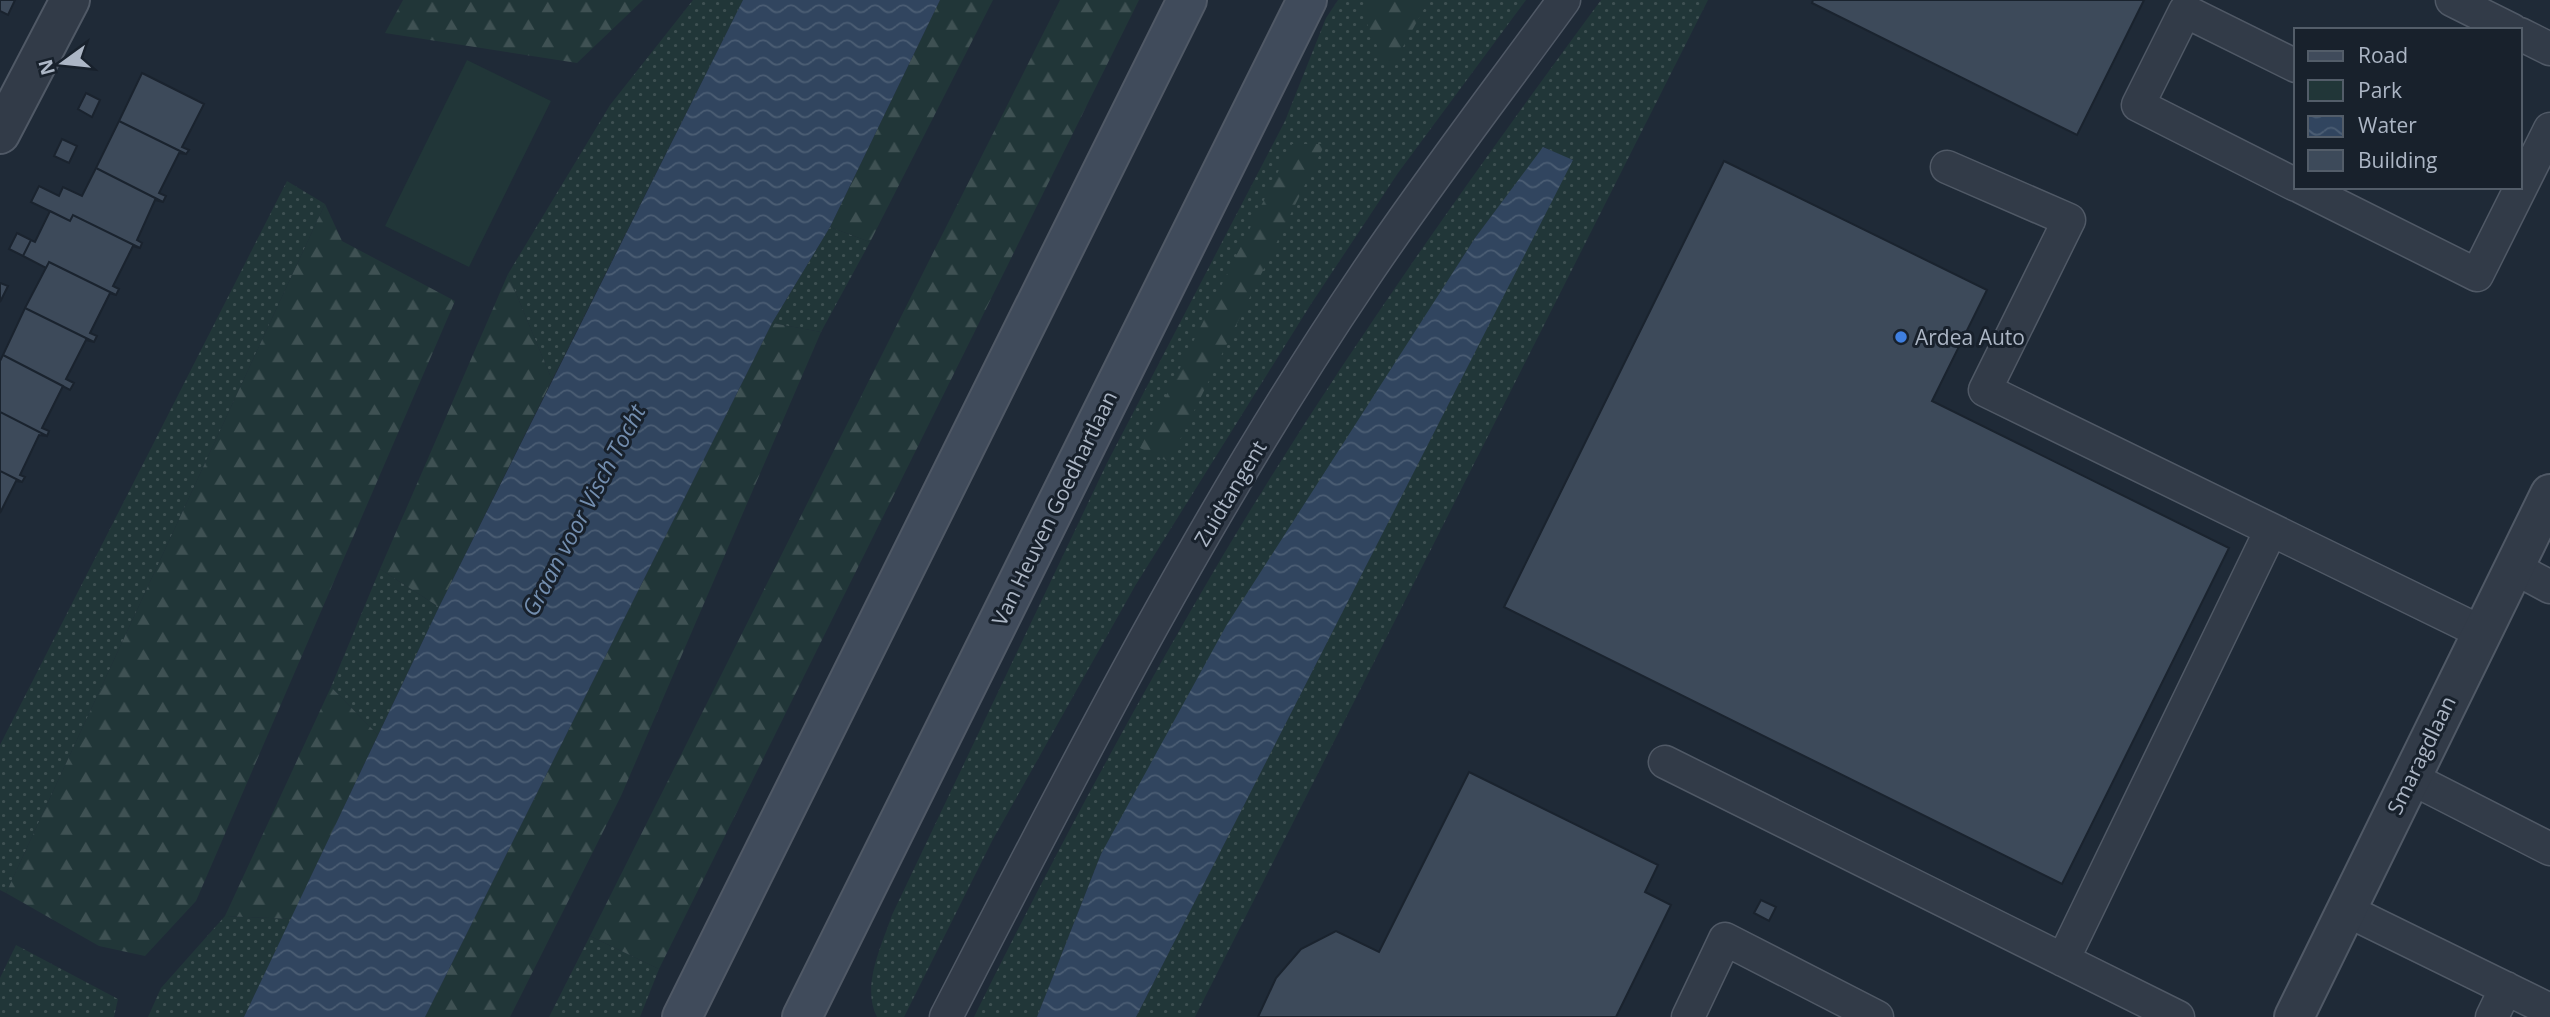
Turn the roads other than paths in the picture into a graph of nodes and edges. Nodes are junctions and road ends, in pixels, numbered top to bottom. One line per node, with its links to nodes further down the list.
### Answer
1 (70, 0): 11 (street)
2 (1187, 0): 29 (main road)
3 (1307, 0): 30 (main road, Van Heuven Goedhartlaan)
4 (1564, 0): 31 (lane, Zuidtangent)
5 (2452, 0): 6 (lane)
6 (2508, 28)
7 (2522, 35): 8 (lane)
8 (2550, 49)
9 (2294, 65): 14 (lane)
10 (2550, 129): 13 (lane)
11 (0, 134)
12 (1947, 167): 18 (lane)
13 (2523, 180)
14 (2294, 184)
15 (2305, 189): 16 (lane)
16 (2519, 189)
17 (2550, 494): 19 (street, Smaragdlaan)
18 (2271, 530): 21 (lane); 26 (lane)
19 (2513, 567): 20 (lane); 21 (street, Smaragdlaan)
20 (2550, 587)
21 (2481, 632): 23 (street, Smaragdlaan)
22 (1665, 762): 26 (lane)
23 (2409, 777): 24 (lane); 25 (street, Smaragdlaan)
24 (2550, 849)
25 (2346, 910): 27 (lane); 35 (street, Smaragdlaan)
26 (2063, 960): 34 (lane)
27 (2506, 988): 28 (lane); 36 (lane)
28 (2550, 1010)
29 (682, 1017)
30 (802, 1017)
31 (946, 1017)
32 (1688, 1017): 33 (lane)
33 (1877, 1017)
34 (2178, 1017)
35 (2294, 1017)
36 (2492, 1017)

